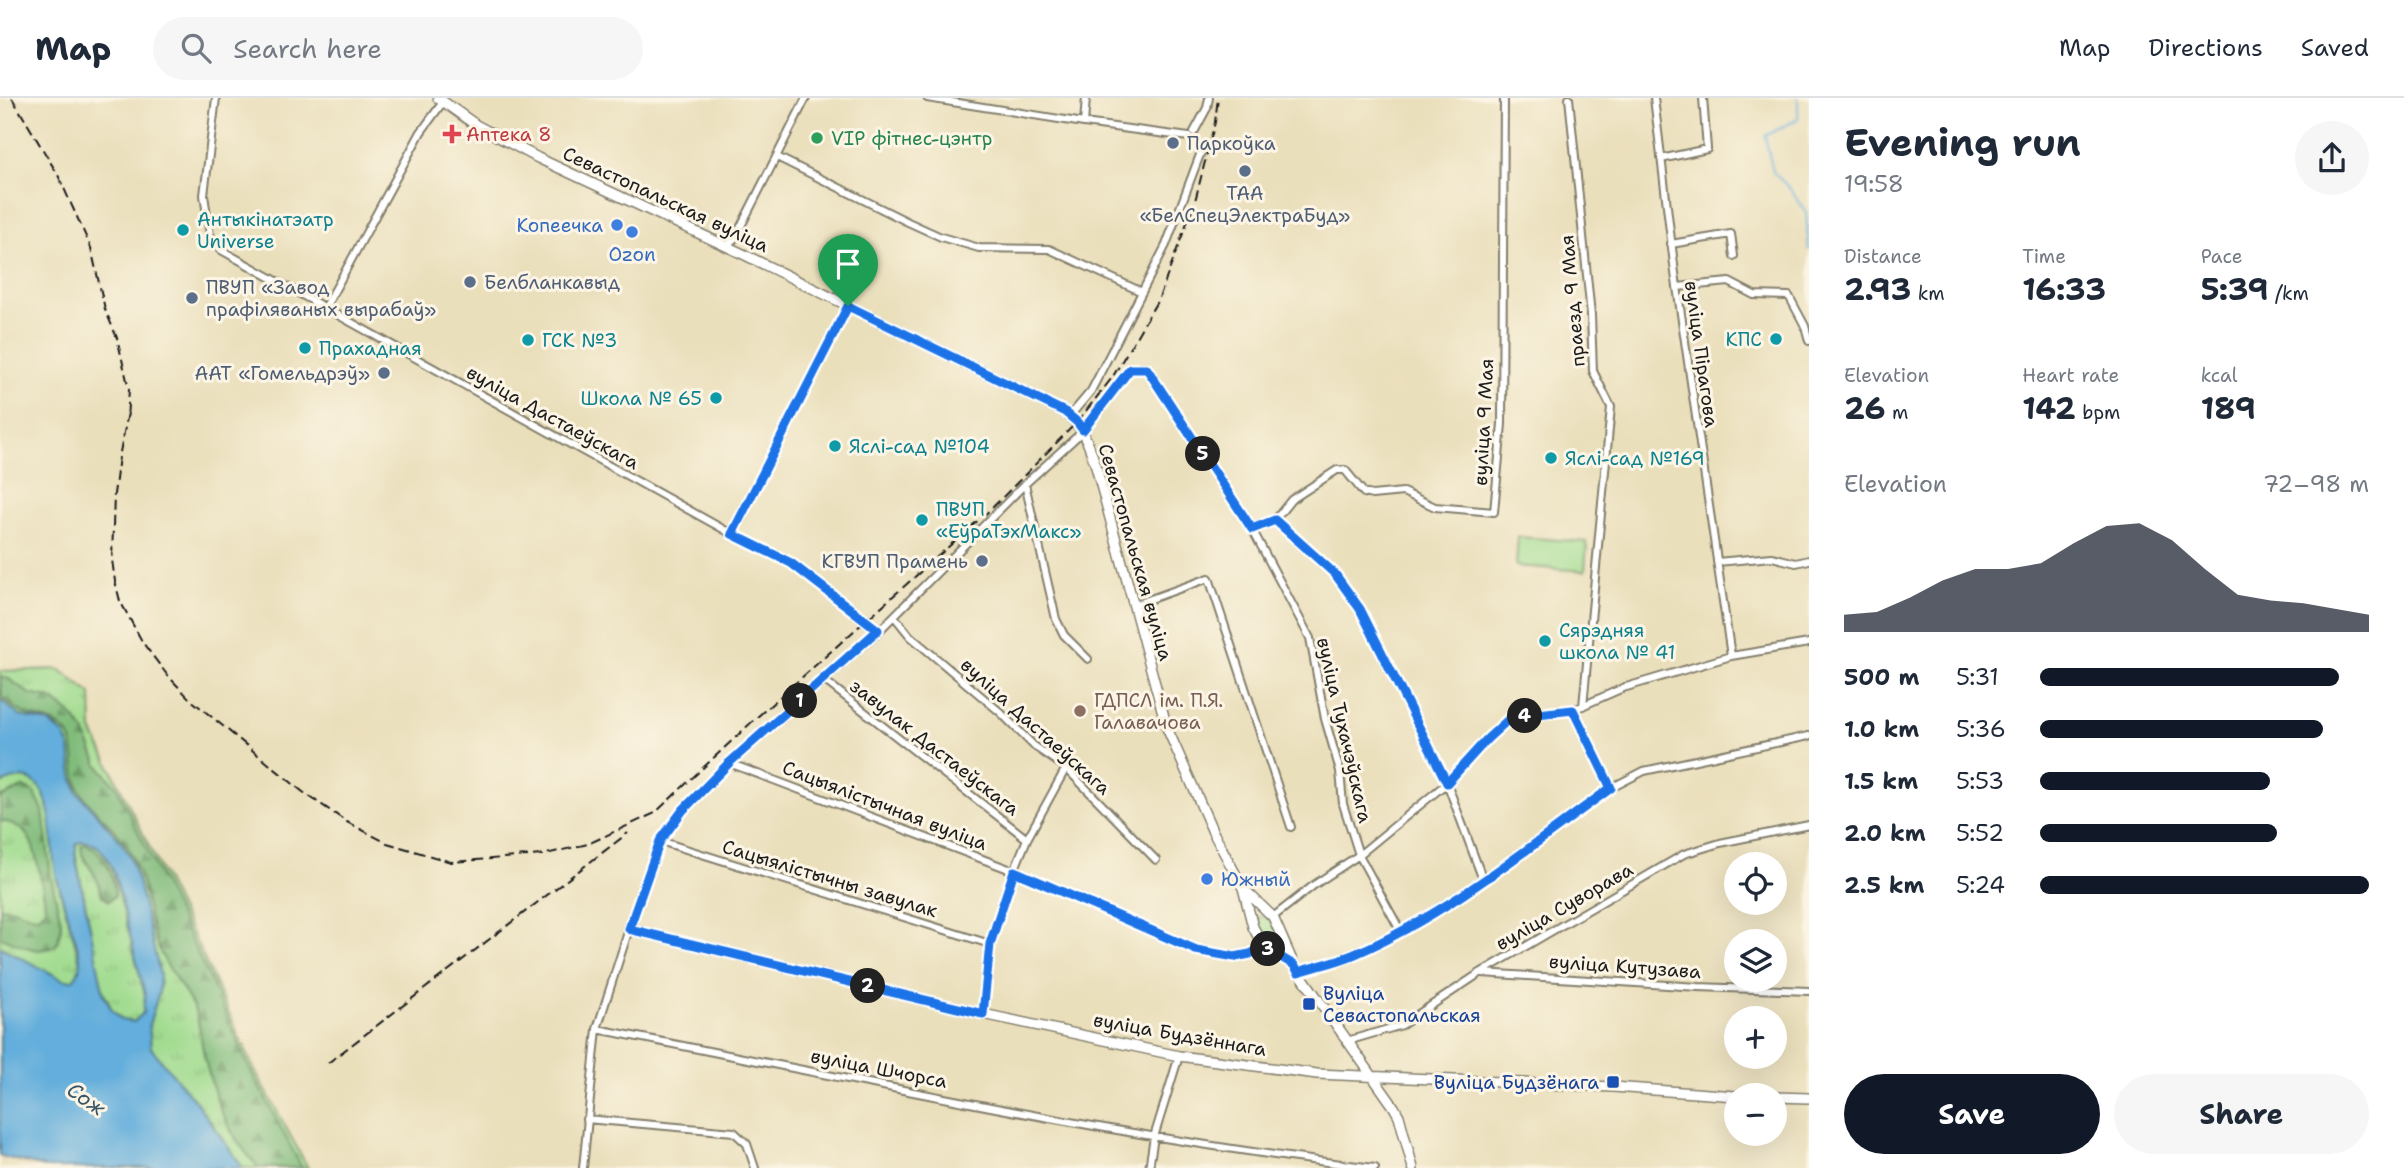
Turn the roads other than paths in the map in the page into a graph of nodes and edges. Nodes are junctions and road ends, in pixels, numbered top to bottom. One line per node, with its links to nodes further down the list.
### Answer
1 (216, 98): 21 (street, вуліца Дастаеўскага)
2 (806, 98): 13 (street)
3 (927, 98): 11 (street)
4 (1086, 98): 11 (street)
5 (1209, 98): 11 (street)
6 (1504, 98): 27 (street, вуліца 9 Мая)
7 (1569, 98): 39 (street, праезд 9 Мая)
8 (1654, 98): 14 (street, вуліца Пірагова)
9 (1703, 98): 14 (street)
10 (440, 100): 16 (street, Севастопальская вуліца); 21 (street)
11 (1084, 123)
12 (1201, 152): 19 (street)
13 (777, 157): 16 (street); 19 (street)
14 (1661, 159): 15 (street, вуліца Пірагова)
15 (1671, 244): 17 (street); 18 (street, вуліца Пірагова)
16 (726, 247): 20 (street, Севастопальская вуліца)
17 (1734, 256)
18 (1677, 287): 22 (street); 31 (street, вуліца Пірагова)
19 (1142, 292): 24 (street)
20 (848, 306): 24 (street, Севастопальская вуліца); 29 (street)
21 (325, 308): 29 (street, вуліца Дастаеўскага)
22 (1807, 325): 23 (street)
23 (1809, 341)
24 (1070, 416): 25 (street, Севастопальская вуліца)
25 (1083, 430): 26 (street); 28 (street, вуліца Тухачэўскага); 32 (street, Севастопальская вуліца)
26 (1025, 484): 33 (street); 37 (street)
27 (1275, 520): 28 (street, вуліца 9 Мая); 44 (street)
28 (1252, 529): 50 (street, вуліца Тухачэўскага)
29 (732, 534): 34 (street, вуліца Дастаеўскага)
30 (1809, 560): 31 (street)
31 (1717, 562): 36 (street, вуліца Пірагова)
32 (1133, 605): 47 (street); 54 (street, Севастопальская вуліца)
33 (894, 616): 34 (street); 43 (street, вуліца Дастаеўскага)
34 (877, 632): 38 (street)
35 (1809, 643): 36 (street)
36 (1731, 656): 39 (street)
37 (1088, 659)
38 (824, 680): 42 (street); 48 (street, завулак Дастаеўскага)
39 (1583, 706): 40 (street)
40 (1573, 710): 44 (street); 45 (street)
41 (1809, 736): 45 (street)
42 (729, 763): 49 (street); 52 (street, Сацыялістычная вуліца)
43 (1066, 768): 48 (street); 51 (street, вуліца Дастаеўскага)
44 (1447, 783): 50 (street); 53 (street)
45 (1611, 788): 53 (street)
46 (1809, 825): 63 (street, вуліца Суворава)
47 (1291, 827)
48 (1027, 839): 52 (street)
49 (660, 841): 57 (street); 60 (street, Сацыялістычны завулак)
50 (1359, 855): 55 (street); 58 (street, вуліца Тухачэўскага)
51 (1156, 860)
52 (1014, 871): 60 (street); 61 (street, Сацыялістычная вуліца)
53 (1483, 880): 58 (street)
54 (1242, 888): 55 (street, Севастопальская вуліца); 56 (street, Севастопальская вуліца)
55 (1271, 916): 56 (street); 59 (street, Севастопальская вуліца)
56 (1253, 928): 61 (street, Севастопальская вуліца)
57 (629, 929): 65 (street, вуліца Будзённага); 66 (street)
58 (1401, 932): 62 (street)
59 (1282, 936): 61 (street); 62 (street, Севастопальская вуліца)
60 (990, 944): 65 (street)
61 (1264, 947): 62 (street, Севастопальская вуліца)
62 (1296, 969): 67 (street, Севастопальская вуліца)
63 (1480, 973): 64 (street, вуліца Кутузава); 67 (street, вуліца Суворава)
64 (1809, 990)
65 (983, 1014): 68 (street, вуліца Будзённага)
66 (597, 1029): 73 (street); 74 (street, вуліца Шчорса)
67 (1347, 1041): 69 (street, Севастопальская вуліца)
68 (1180, 1056): 69 (street, вуліца Будзённага); 74 (street)
69 (1373, 1075): 70 (street, вуліца Будзённага); 79 (street, Севастопальская вуліца)
70 (1724, 1095)
71 (1787, 1097): 72 (street)
72 (1809, 1098)
73 (586, 1119): 75 (street); 76 (street)
74 (1154, 1137): 77 (street); 78 (street, вуліца Шчорса)
75 (583, 1168)
76 (755, 1168)
77 (1149, 1168)
78 (1375, 1168)
79 (1413, 1168)

